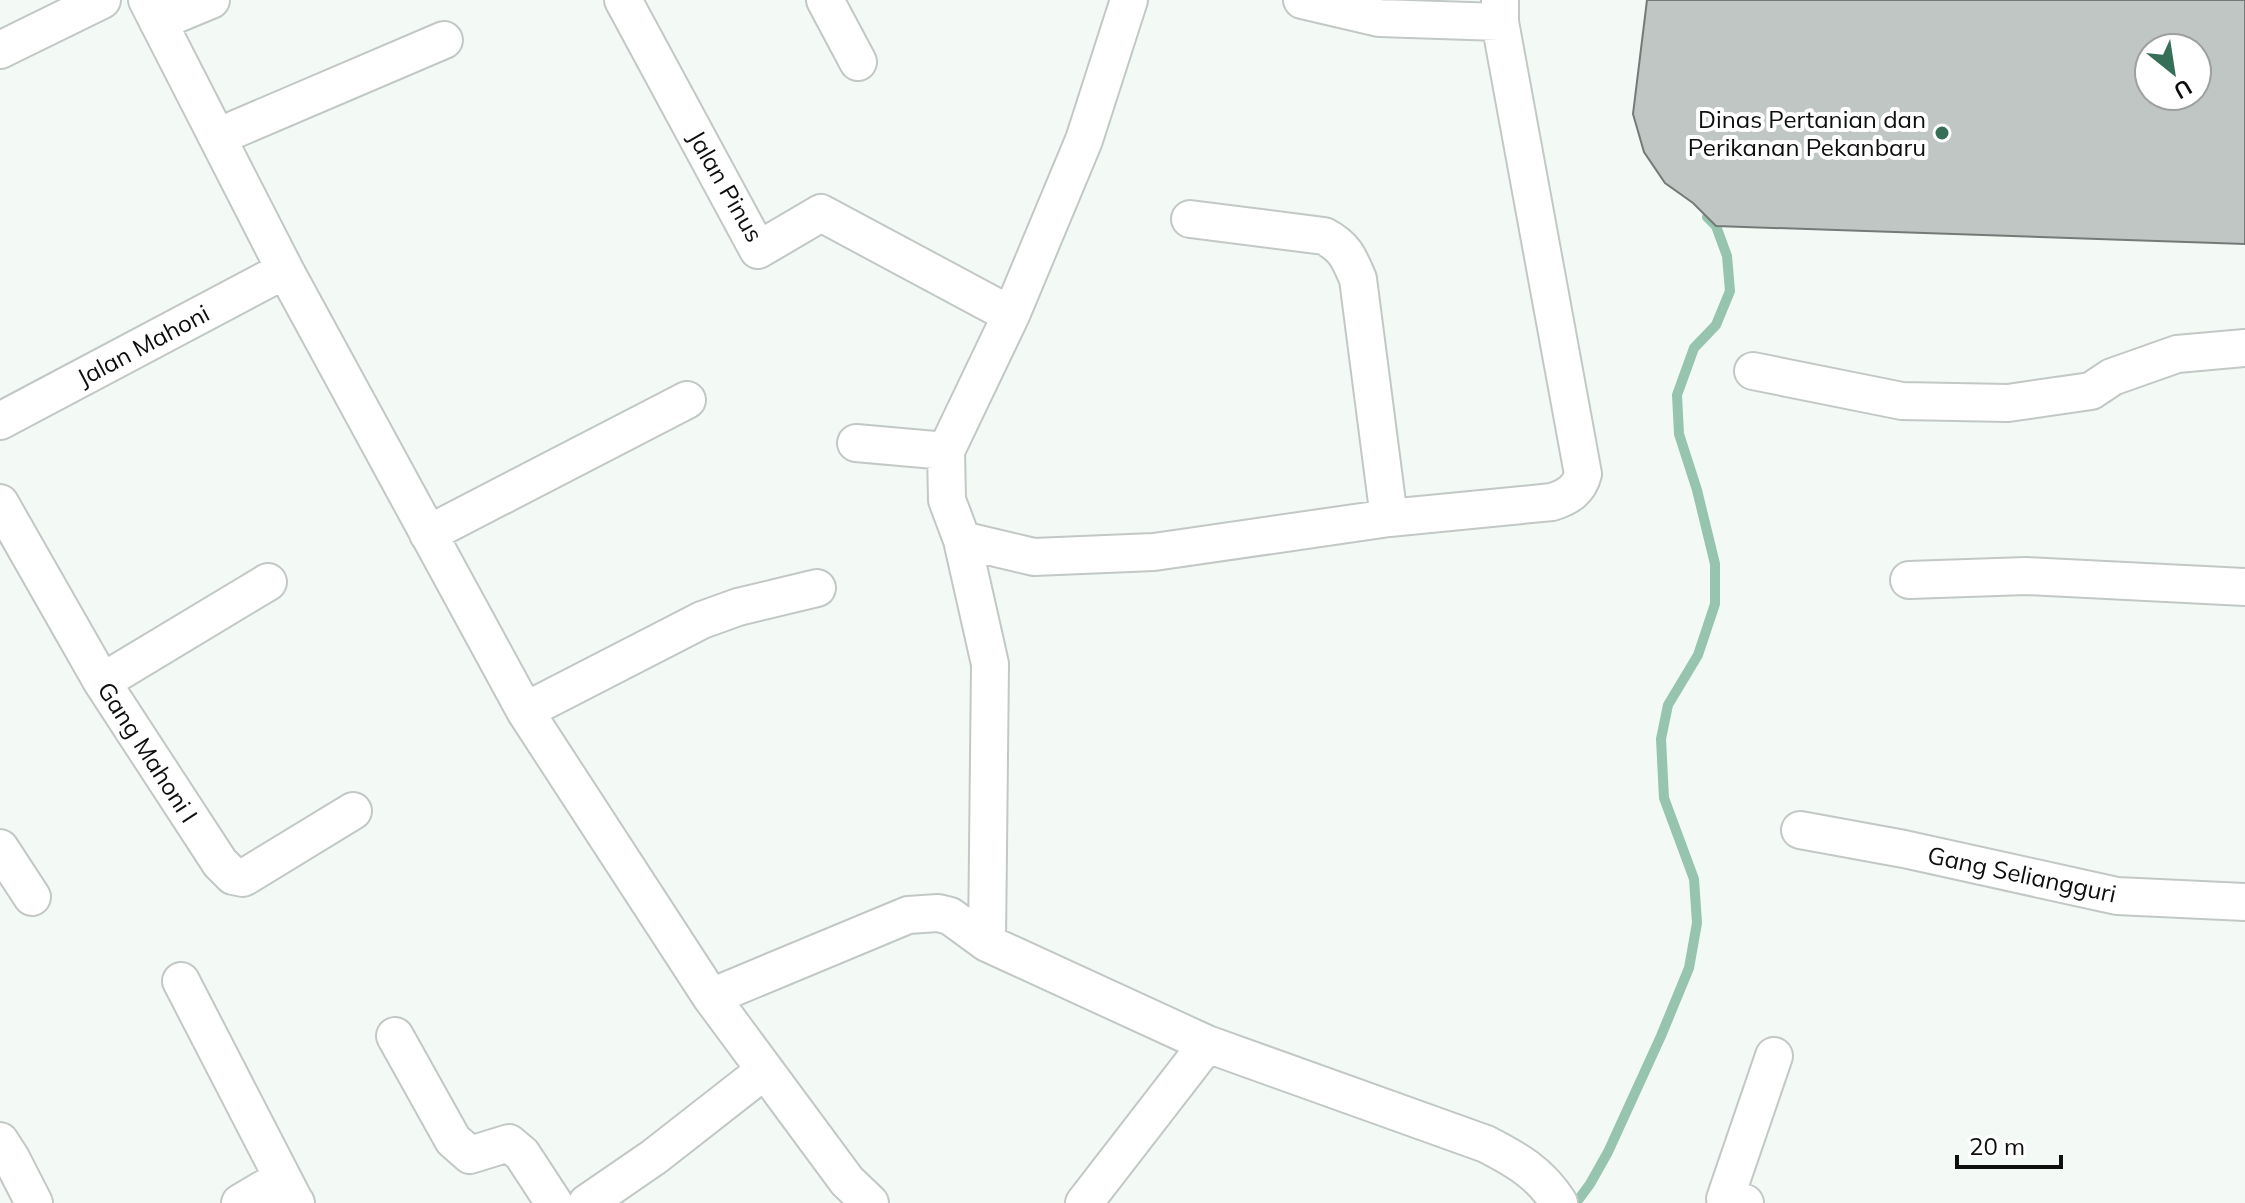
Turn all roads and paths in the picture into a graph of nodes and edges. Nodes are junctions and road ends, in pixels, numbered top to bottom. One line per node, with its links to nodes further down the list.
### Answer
1 (102, 0): 10 (street)
2 (211, 0): 7 (street)
3 (623, 0): 15 (street, Jalan Pinus)
4 (825, 0): 11 (street)
5 (1129, 0): 15 (street)
6 (1302, 0): 8 (street)
7 (152, 11): 12 (street)
8 (1500, 11): 23 (street)
9 (444, 40): 12 (street)
10 (0, 50)
11 (858, 62)
12 (217, 137): 14 (street)
13 (1190, 219): 23 (street)
14 (285, 270): 19 (street, Jalan Mahoni); 24 (street)
15 (1011, 315): 21 (street)
16 (2245, 348): 17 (street)
17 (1753, 371)
18 (687, 400): 24 (street)
19 (0, 421)
20 (856, 443): 21 (street)
21 (946, 451): 25 (street)
22 (0, 503): 30 (street, Gang Mahoni I)
23 (1389, 518): 25 (street)
24 (428, 534): 31 (street)
25 (962, 540): 37 (street)
26 (1909, 580): 28 (street)
27 (268, 582): 30 (street)
28 (2245, 587)
29 (817, 588): 31 (street)
30 (102, 682): 32 (street, Gang Mahoni I)
31 (525, 711): 39 (street)
32 (353, 811)
33 (1800, 830): 36 (street, Gang Seliangguri)
34 (0, 848): 35 (street)
35 (32, 897)
36 (2245, 902)
37 (987, 943): 39 (street); 41 (street)
38 (181, 981): 46 (street)
39 (711, 997): 43 (street)
40 (395, 1036): 49 (street)
41 (1207, 1044): 45 (street); 52 (street)
42 (1774, 1056): 53 (street)
43 (764, 1071): 50 (street); 51 (street)
44 (4, 1155): 47 (street)
45 (1554, 1195)
46 (295, 1202): 48 (street)
47 (34, 1203)
48 (240, 1203)
49 (554, 1203)
50 (587, 1203)
51 (870, 1203)
52 (1084, 1203)
53 (1745, 1203)

